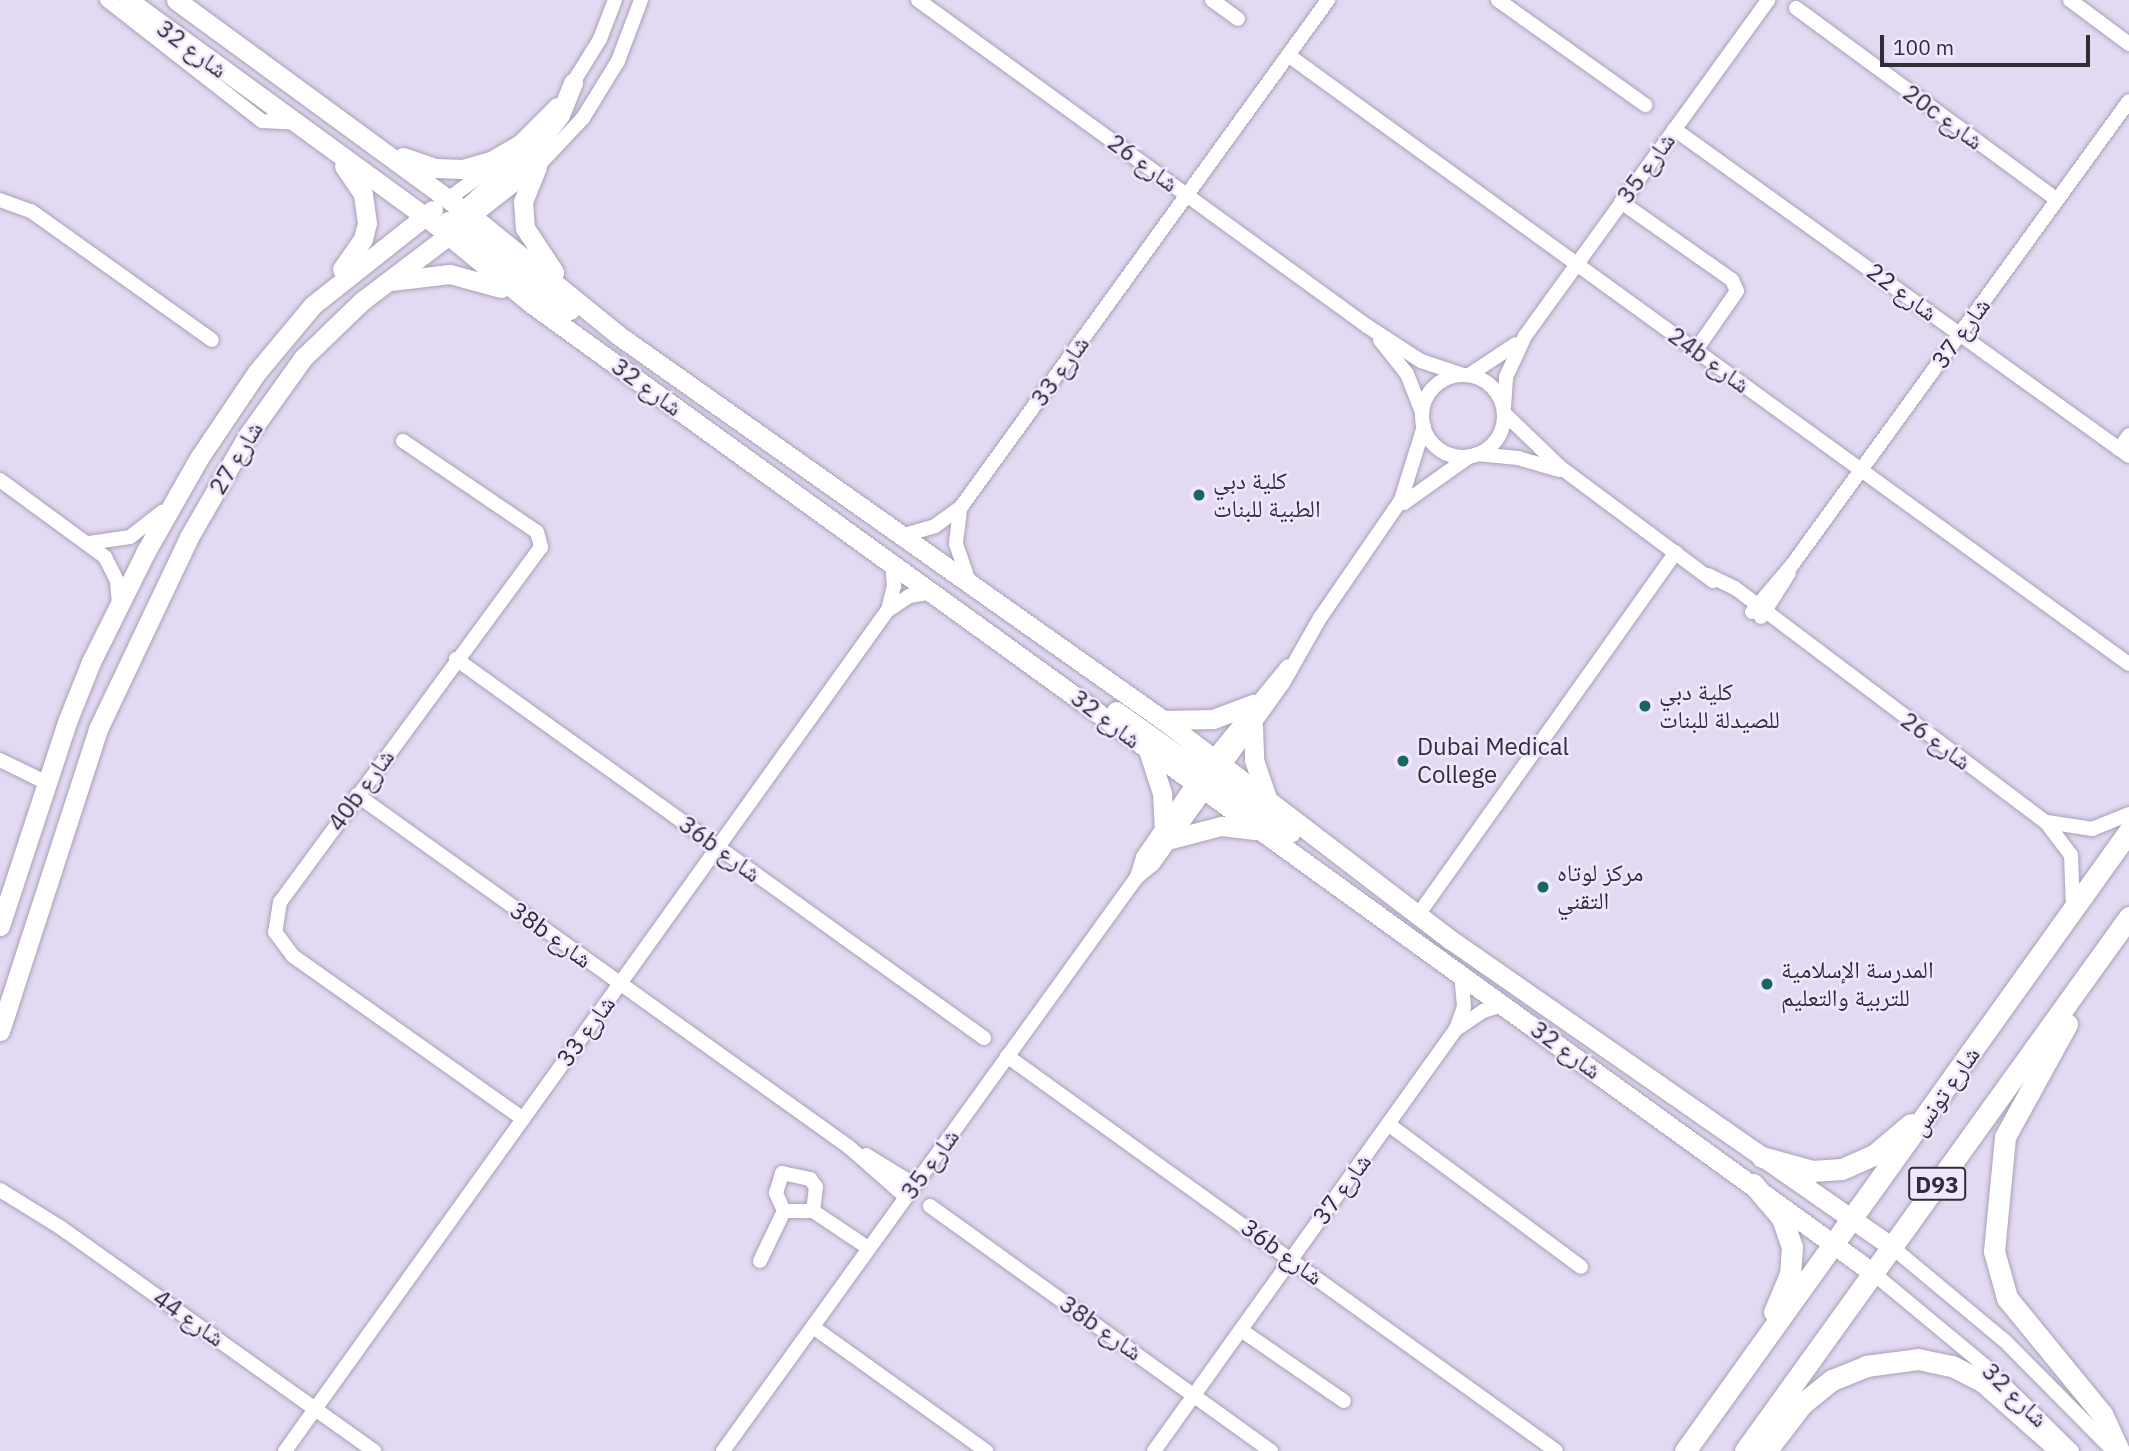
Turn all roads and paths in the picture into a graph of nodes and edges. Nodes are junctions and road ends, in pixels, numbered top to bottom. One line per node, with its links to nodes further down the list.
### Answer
1 (107, 0): 19 (street)
2 (128, 0): 19 (street, شارع 32)
3 (176, 0): 23 (street, شارع 32)
4 (615, 0): 16 (street, شارع 27)
5 (641, 0): 24 (street, شارع 27)
6 (918, 0): 25 (street, شارع 26)
7 (1212, 0): 13 (street)
8 (1328, 0): 15 (street, شارع 33)
9 (1498, 0): 18 (street)
10 (1768, 0): 20 (street, شارع 35)
11 (2070, 0): 14 (street)
12 (1796, 8): 27 (street, 20c شارع)
13 (1238, 19)
14 (2128, 42)
15 (1288, 55): 25 (street, شارع 33); 30 (street, 24b شارع)
16 (573, 83): 21 (street, شارع 27); 29 (street)
17 (2129, 101): 27 (street, شارع 37)
18 (1645, 105)
19 (297, 123): 22 (street, شارع 32); 29 (street)
20 (1674, 129): 28 (street, شارع 35); 36 (street, شارع 22)
21 (520, 144): 23 (street); 29 (street, شارع 27)
22 (328, 146): 29 (street, شارع 32); 34 (street)
23 (382, 149): 29 (street, شارع 32)
24 (537, 167): 29 (street, شارع 27); 32 (street)
25 (1188, 196): 35 (street, شارع 26); 53 (street, شارع 33)
26 (0, 200): 39 (street)
27 (2057, 200): 36 (street, شارع 37)
28 (1621, 202): 30 (street, شارع 35); 40 (street)
29 (449, 217): 31 (street, شارع 27); 32 (street, شارع 32); 33 (street, شارع 32); 34 (street, شارع 27); 37 (street); 41 (street)
30 (1577, 264): 38 (street, شارع 35); 40 (street, 24b شارع)
31 (386, 282): 33 (street); 41 (street, شارع 27)
32 (574, 298): 37 (street, شارع 32)
33 (532, 304): 58 (street, شارع 32)
34 (313, 305): 52 (street, شارع 27)
35 (1367, 326): 42 (street, شارع 26); 44 (street, شارع 26)
36 (1960, 334): 47 (street, شارع 22); 49 (street, شارع 37)
37 (618, 335): 55 (street, شارع 32)
38 (1525, 336): 42 (street, شارع 35); 43 (street, شارع 35)
39 (212, 340)
40 (1696, 351): 49 (street, 24b شارع)
41 (303, 358): 93 (street, شارع 27)
42 (1466, 375): 43 (street); 44 (street)
43 (1504, 411): 48 (street); 50 (street, شارع 26)
44 (1423, 420): 48 (street); 54 (street, شارع 35)
45 (2129, 435): 47 (street)
46 (402, 441): 64 (street, 40b شارع)
47 (2124, 453)
48 (1474, 455): 50 (street, شارع 26); 54 (street, شارع 35)
49 (1861, 470): 63 (street, شارع 37); 66 (street, 24b شارع)
50 (1576, 479): 57 (street, شارع 26)
51 (0, 480): 56 (street)
52 (172, 503): 56 (street); 61 (street, شارع 27)
53 (961, 507): 55 (street, شارع 33); 59 (street, شارع 33)
54 (1394, 514): 65 (street, شارع 35)
55 (904, 535): 59 (street, شارع 32)
56 (89, 542): 61 (street)
57 (1676, 552): 63 (street, شارع 26); 85 (street)
58 (892, 560): 60 (street, شارع 32); 62 (street, شارع 33)
59 (968, 579): 69 (street, شارع 32)
60 (935, 592): 62 (street, شارع 33); 67 (street, شارع 32)
61 (119, 604): 74 (street, شارع 27)
62 (887, 611): 82 (street, شارع 33)
63 (1759, 611): 78 (street, شارع 26)
64 (456, 659): 75 (street, 40b شارع); 82 (street, 36b شارع)
65 (1292, 663): 68 (street, شارع 35); 70 (street, شارع 35)
66 (2129, 664)
67 (1074, 695): 71 (street, شارع 32); 73 (street)
68 (1254, 704): 69 (street); 73 (street, شارع 35)
69 (1163, 720): 73 (street, شارع 32)
70 (1253, 726): 73 (street, شارع 35); 76 (street)
71 (1149, 752): 73 (street, شارع 32); 81 (street)
72 (0, 760): 74 (street)
73 (1209, 775): 76 (street, شارع 32); 79 (street, شارع 32); 81 (street, شارع 35); 83 (street)
74 (47, 783): 87 (street, شارع 27)
75 (357, 795): 89 (street, 38b شارع); 97 (street, 40b شارع)
76 (1268, 799): 83 (street, شارع 32)
77 (2129, 814): 78 (street, شارع 26)
78 (2046, 821): 84 (street, شارع 26)
79 (1260, 831): 81 (street); 88 (street, شارع 32)
80 (2129, 831): 84 (main road, شارع تونس / D93)
81 (1168, 833): 95 (street, شارع 35)
82 (718, 847): 89 (street, شارع 33); 94 (street, 36b شارع)
83 (1369, 879): 85 (street, شارع 32)
84 (2073, 912): 96 (main road, شارع تونس / D93)
85 (1418, 915): 100 (street, شارع 32)
86 (2129, 917): 90 (main road, شارع تونس / D93)
87 (0, 926)
88 (1461, 974): 91 (street, شارع 32); 92 (street, شارع 37)
89 (620, 984): 97 (street, شارع 33); 99 (street, 38b شارع)
90 (2076, 994): 110 (main road, شارع تونس / D93); 135 (main road)
91 (1503, 1005): 92 (street, شارع 37); 101 (street, شارع 32)
92 (1457, 1029): 98 (street, شارع 37)
93 (0, 1031)
94 (984, 1038)
95 (1007, 1056): 102 (street, شارع 35); 112 (street, 36b شارع)
96 (1937, 1101): 100 (main road); 108 (main road, شارع تونس / D93)
97 (523, 1119): 121 (street, شارع 33)
98 (1388, 1125): 112 (street, شارع 37); 114 (street)
99 (849, 1147): 102 (street, 38b شارع); 104 (street, 38b شارع)
100 (1762, 1157): 108 (street, شارع 32)
101 (1753, 1184): 109 (street, شارع 32); 118 (main road)
102 (915, 1185): 104 (street, شارع 35)
103 (0, 1190): 121 (street, شارع 44)
104 (906, 1197): 111 (street, شارع 35)
105 (930, 1206): 119 (street, 38b شارع)
106 (784, 1211): 107 (street); 107 (street); 113 (street)
107 (813, 1211): 111 (street)
108 (1853, 1220): 109 (main road, شارع تونس / D93); 110 (street, شارع 32)
109 (1836, 1245): 115 (street, شارع 32); 118 (main road, شارع تونس / D93)
110 (1892, 1247): 115 (main road, شارع تونس / D93); 134 (street, شارع 32)
111 (868, 1248): 116 (street, شارع 35)
112 (1292, 1259): 117 (street, شارع 37); 128 (street, 36b شارع)
113 (760, 1261)
114 (1581, 1267)
115 (1873, 1273): 130 (main road, شارع تونس / D93); 133 (street, شارع 32)
116 (813, 1327): 124 (street, شارع 35); 125 (street)
117 (1241, 1330): 119 (street, شارع 37); 120 (street)
118 (1754, 1356): 129 (main road, شارع تونس / D93)
119 (1194, 1395): 126 (street, شارع 37); 127 (street, 38b شارع)
120 (1344, 1401)
121 (316, 1409): 122 (street, شارع 33); 123 (street, شارع 44)
122 (285, 1451)
123 (374, 1451)
124 (723, 1451)
125 (986, 1451)
126 (1154, 1451)
127 (1271, 1451)
128 (1556, 1451)
129 (1685, 1451)
130 (1745, 1451)
131 (1766, 1451): 132 (main road)
132 (2061, 1451)
133 (2072, 1451)
134 (2113, 1451)
135 (2119, 1451)

